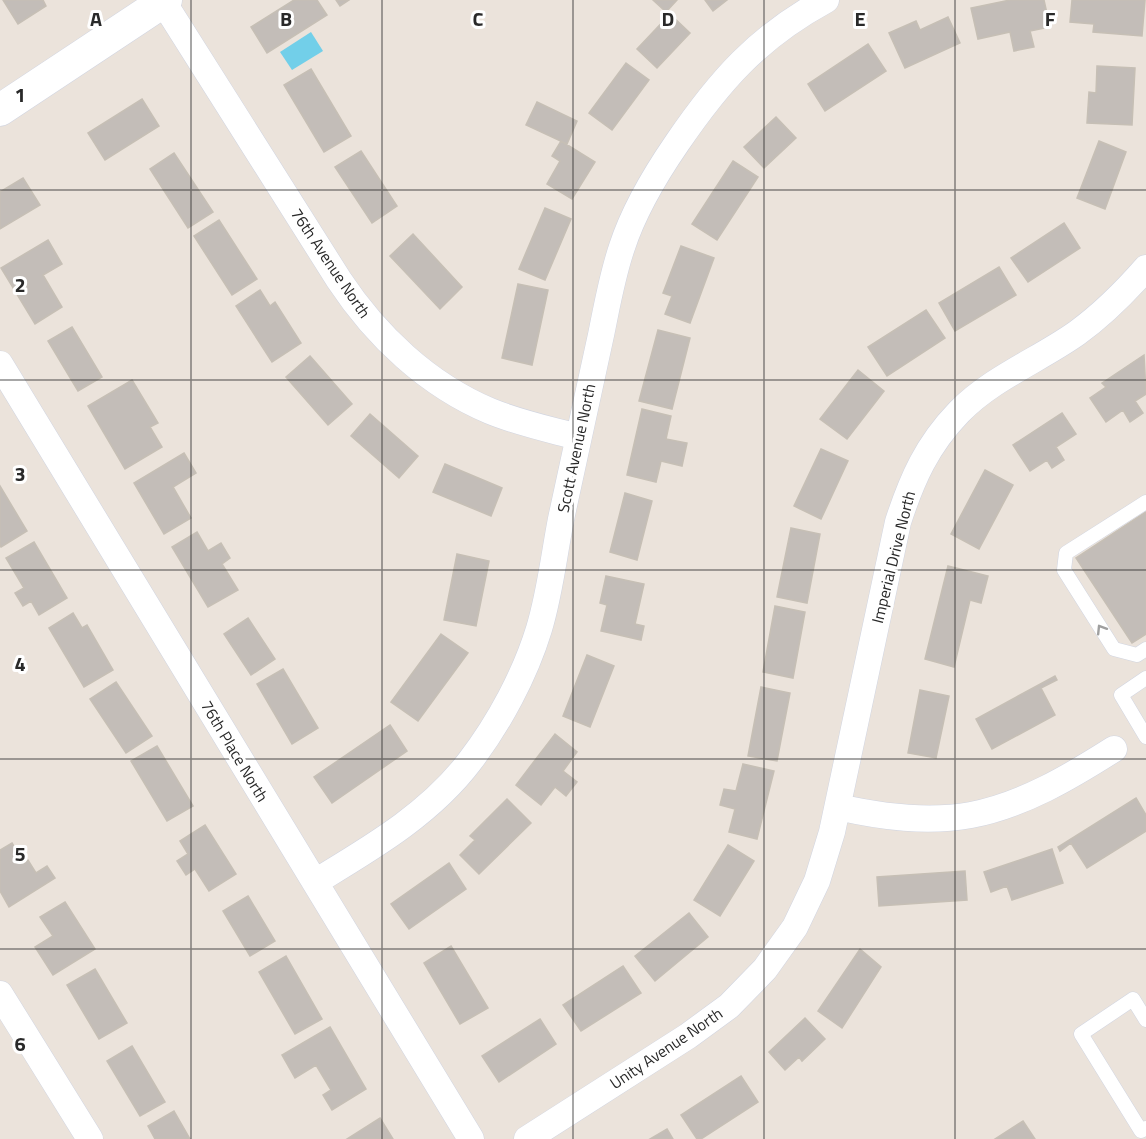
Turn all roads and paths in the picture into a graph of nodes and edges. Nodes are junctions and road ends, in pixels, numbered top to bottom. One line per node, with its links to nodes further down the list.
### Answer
1 (826, 0): 6 (street, Scott Avenue North)
2 (164, 1): 3 (street); 6 (street, 76th Avenue North)
3 (0, 110)
4 (1146, 268): 12 (street, Imperial Drive North)
5 (0, 364): 13 (street, 76th Place North)
6 (578, 437): 13 (street, Scott Avenue North)
7 (1146, 502): 8 (lane, one-way to 7)
8 (1146, 649)
9 (1146, 678): 10 (lane)
10 (1146, 737)
11 (1114, 749): 12 (street)
12 (838, 807): 19 (street, Unity Avenue North)
13 (315, 882): 18 (street, 76th Place North)
14 (0, 994): 17 (street)
15 (1146, 1020): 16 (lane)
16 (1146, 1128)
17 (90, 1139)
18 (471, 1139)
19 (527, 1139)

